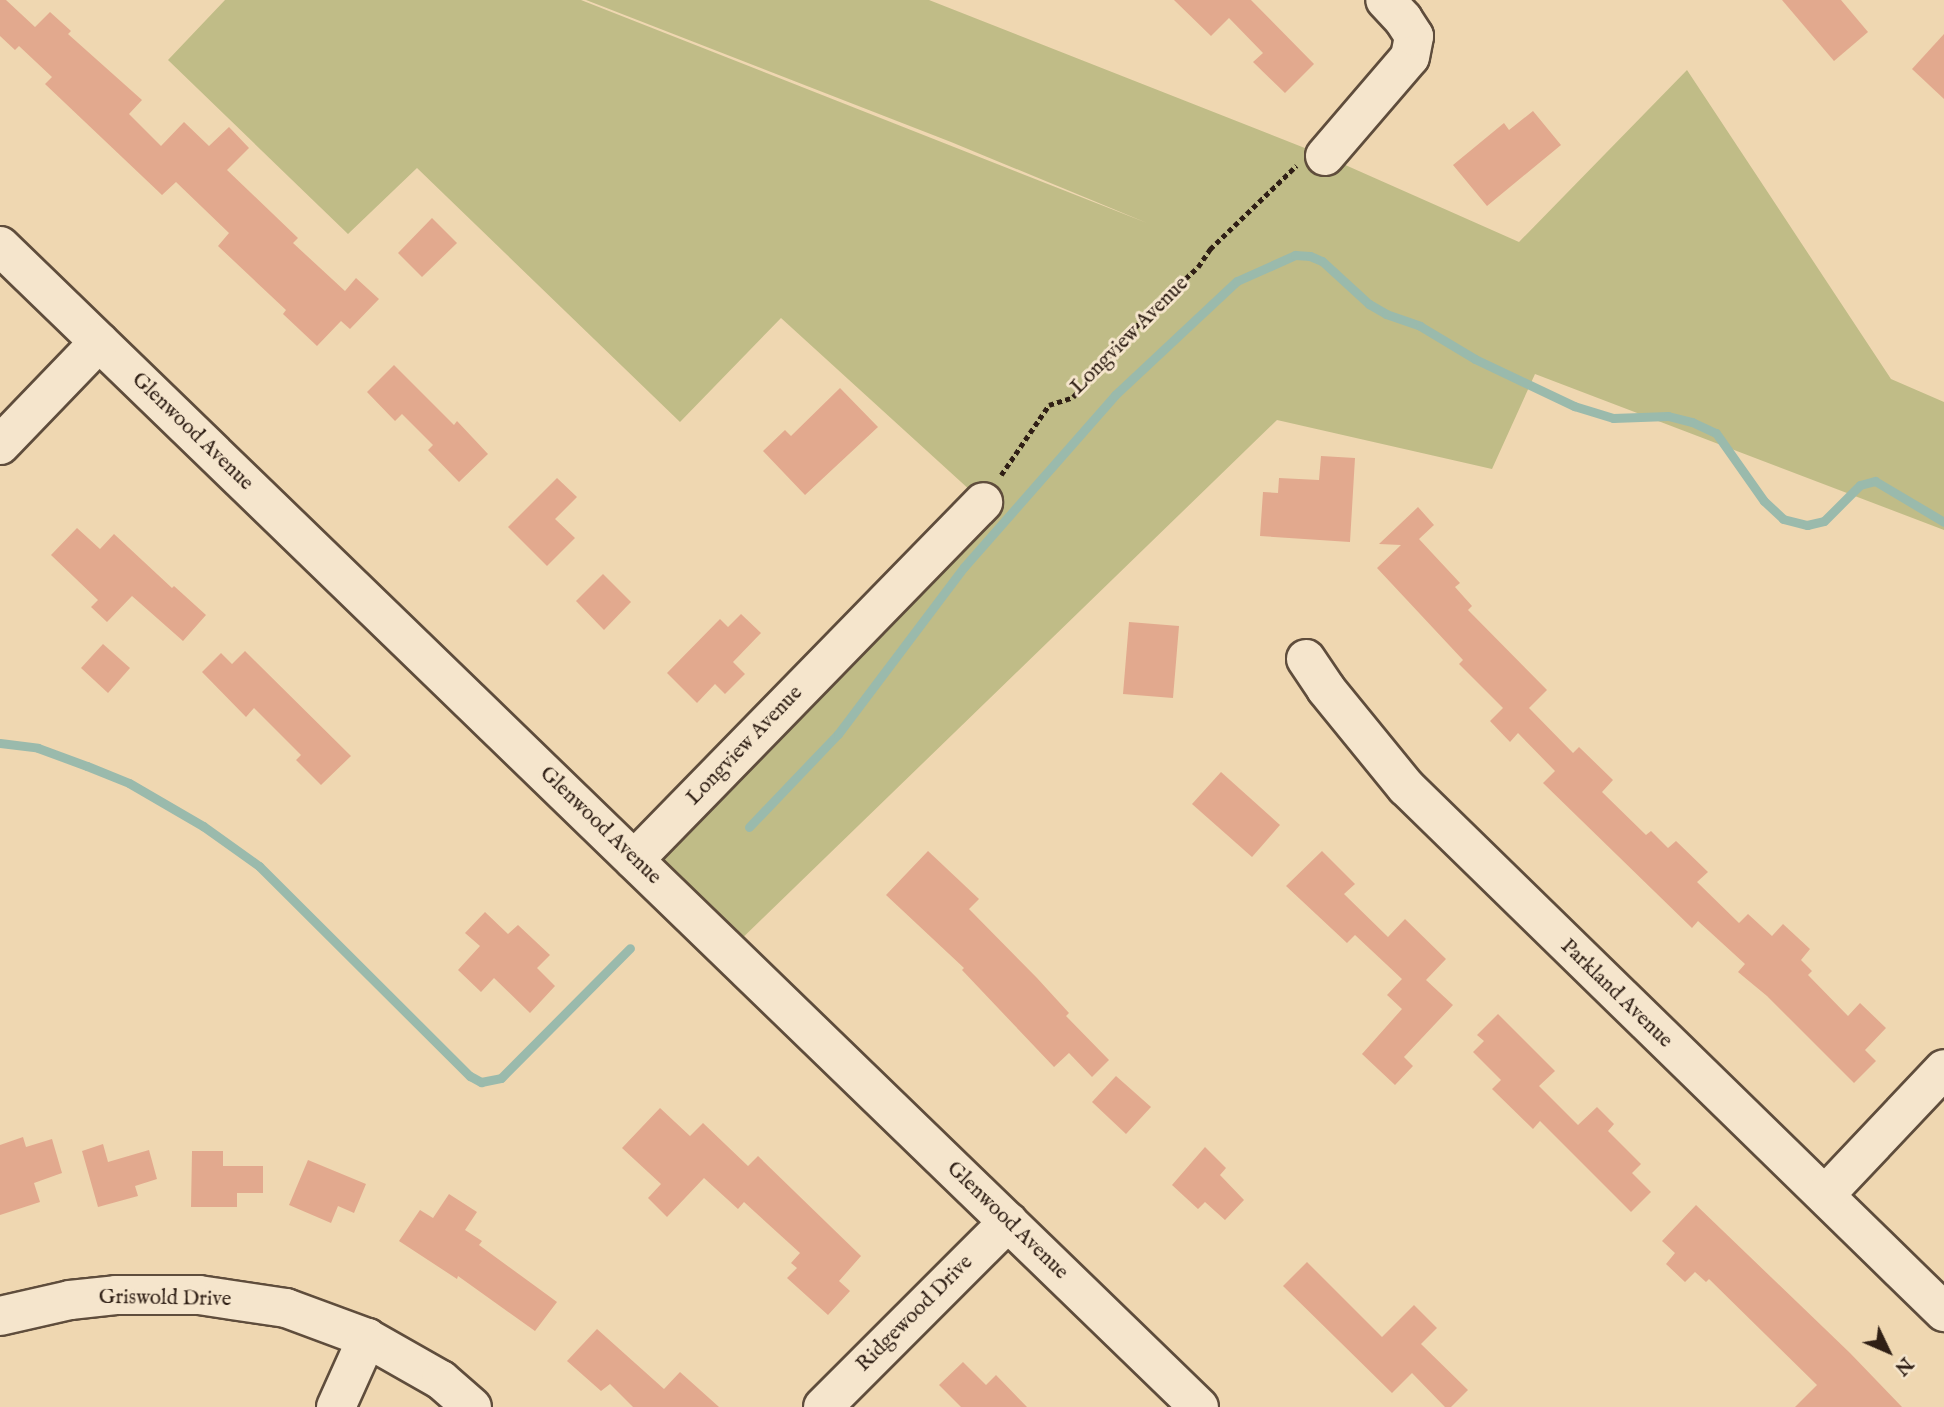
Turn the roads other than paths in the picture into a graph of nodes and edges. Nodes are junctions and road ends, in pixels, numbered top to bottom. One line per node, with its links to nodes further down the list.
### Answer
1 (1385, 0): 2 (street)
2 (1325, 156)
3 (0, 246): 4 (street, Glenwood Avenue)
4 (99, 342): 5 (street); 8 (street, Glenwood Avenue)
5 (0, 445)
6 (983, 502): 8 (street, Longview Avenue)
7 (1306, 659): 10 (street, Parkland Avenue)
8 (634, 860): 11 (street, Glenwood Avenue)
9 (1944, 1069): 10 (street)
10 (1825, 1195): 12 (street, Parkland Avenue)
11 (1007, 1222): 17 (street, Ridgewood Drive); 18 (street, Glenwood Avenue)
12 (1944, 1312)
13 (0, 1316): 14 (street, Griswold Drive)
14 (368, 1338): 15 (street); 16 (street, Griswold Drive)
15 (336, 1407)
16 (472, 1407)
17 (823, 1407)
18 (1199, 1407)

